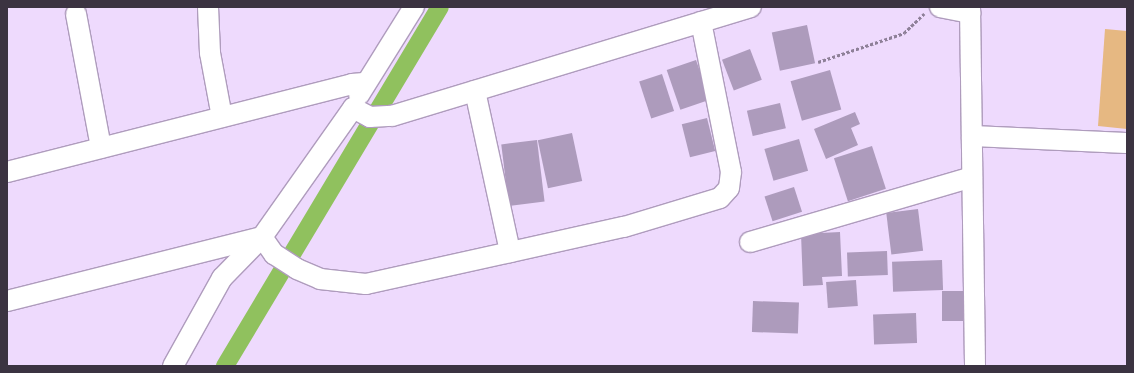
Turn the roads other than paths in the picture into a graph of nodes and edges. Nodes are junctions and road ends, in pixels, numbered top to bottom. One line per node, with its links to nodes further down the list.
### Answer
1 (208, 7): 11 (street)
2 (414, 7): 8 (street)
3 (751, 7): 7 (street)
4 (933, 10): 5 (street)
5 (970, 10): 12 (street)
6 (76, 14): 14 (street)
7 (701, 22): 9 (street); 19 (street)
8 (364, 84): 10 (street); 11 (street)
9 (475, 91): 10 (street); 19 (street)
10 (353, 108): 17 (street)
11 (222, 117): 14 (street)
12 (972, 136): 13 (street); 16 (street)
13 (1127, 143)
14 (102, 148): 15 (street)
15 (7, 172)
16 (972, 177): 18 (street); 22 (street)
17 (262, 237): 19 (street); 20 (street); 21 (street)
18 (750, 242)
19 (510, 252)
20 (7, 301)
21 (173, 366)
22 (975, 366)

